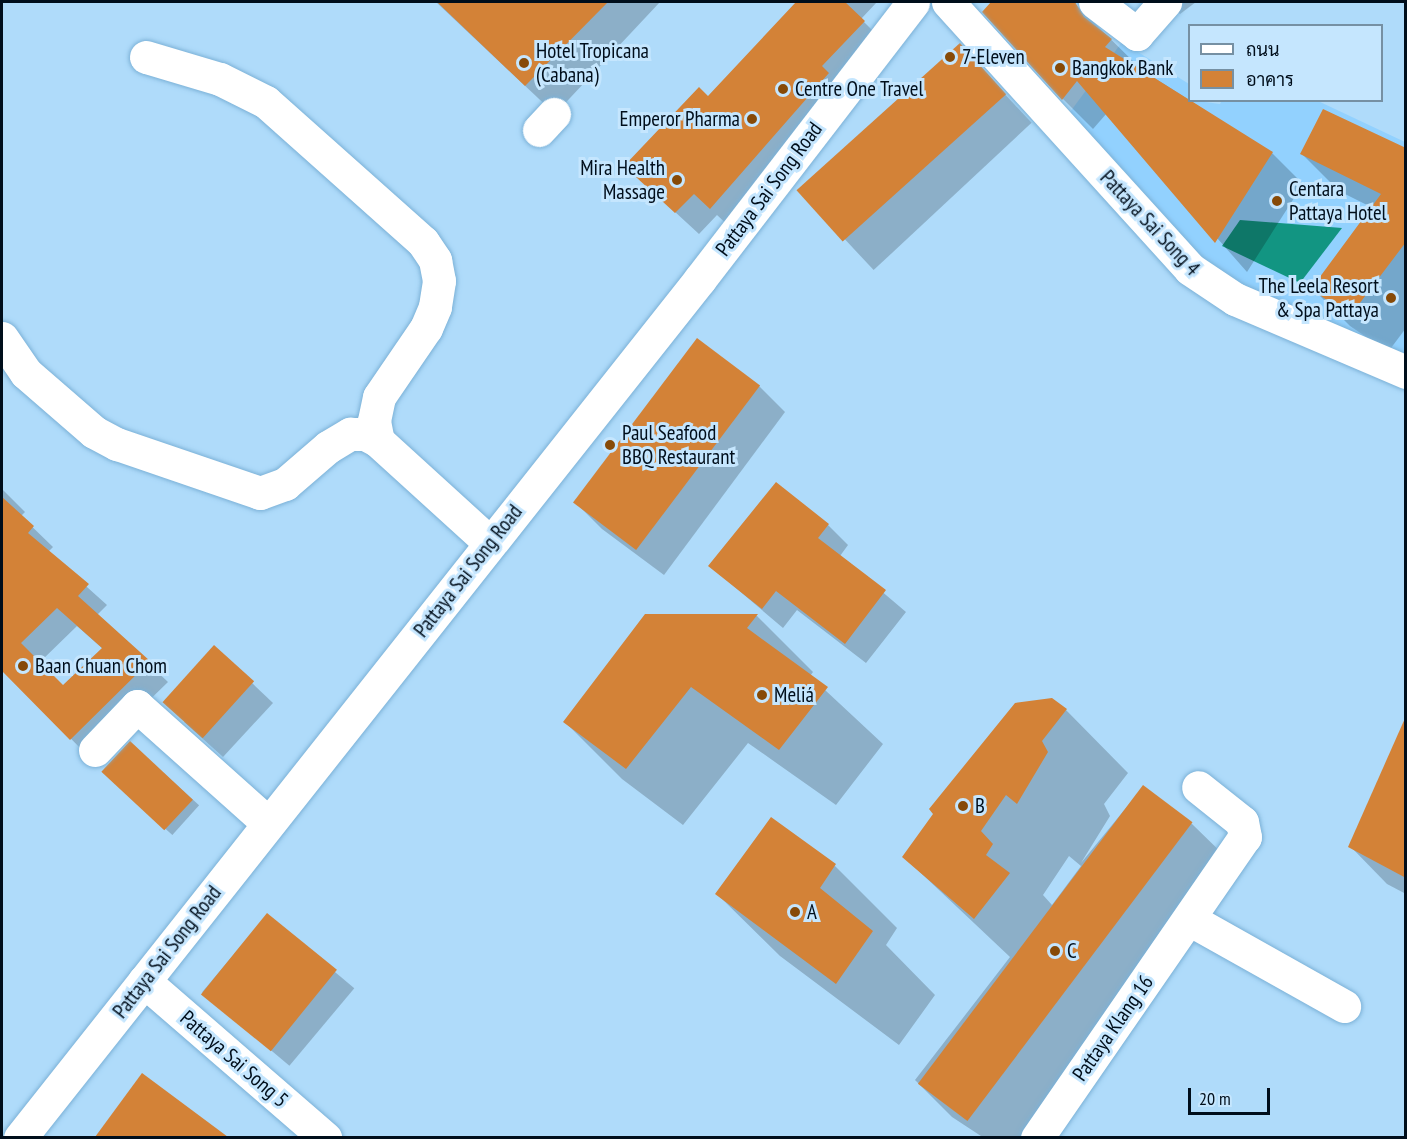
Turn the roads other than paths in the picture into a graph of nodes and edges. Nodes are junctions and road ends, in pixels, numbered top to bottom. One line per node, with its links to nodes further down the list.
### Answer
1 (913, 2): 9 (main road, Pattaya Sai Song Road)
2 (948, 2): 7 (main road, Pattaya Sai Song 4)
3 (1095, 2): 4 (main road)
4 (1165, 2)
5 (146, 57): 8 (main road)
6 (2, 338): 8 (main road)
7 (1406, 372)
8 (378, 441): 9 (main road)
9 (490, 543): 12 (main road, Pattaya Sai Song Road)
10 (95, 750): 12 (main road)
11 (1198, 787): 13 (main road, Pattaya Klang 16)
12 (268, 823): 14 (main road, Pattaya Sai Song Road)
13 (1189, 919): 15 (main road); 18 (main road, Pattaya Klang 16)
14 (144, 981): 16 (main road, Pattaya Sai Song Road); 17 (main road, Pattaya Sai Song 5)
15 (1344, 1006)
16 (20, 1137)
17 (325, 1137)
18 (1037, 1137)

